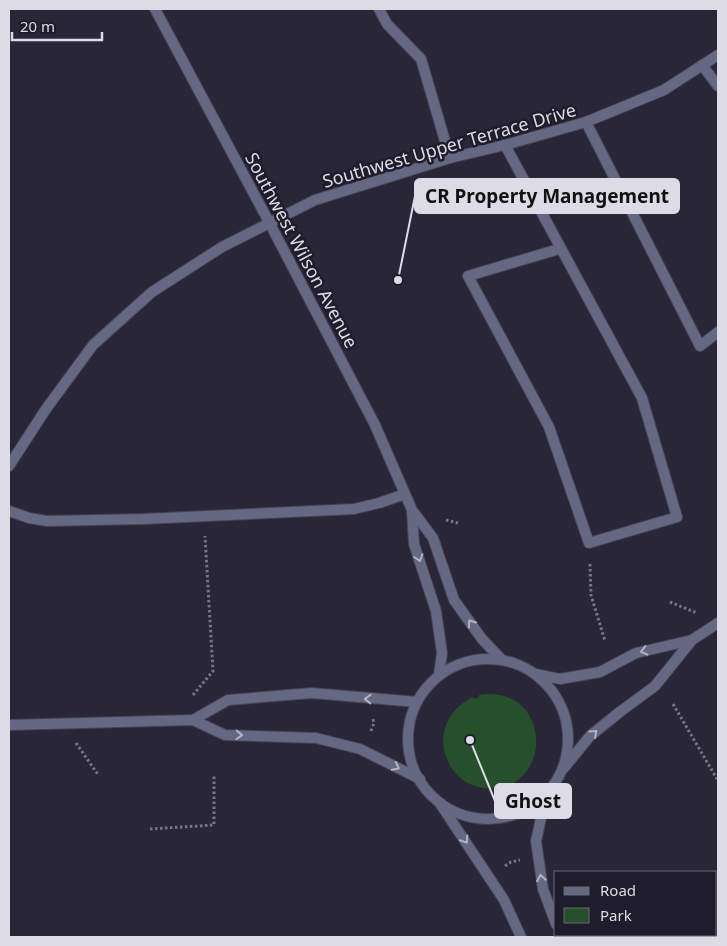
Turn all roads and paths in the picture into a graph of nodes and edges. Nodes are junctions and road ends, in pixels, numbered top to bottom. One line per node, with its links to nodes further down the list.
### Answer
1 (155, 9): 9 (street, Southwest Wilson Avenue)
2 (379, 9): 8 (street)
3 (718, 55): 4 (street, Southwest Upper Terrace Drive)
4 (702, 65): 5 (street); 6 (street, Southwest Upper Terrace Drive)
5 (718, 86)
6 (586, 122): 7 (street, Southwest Upper Terrace Drive); 11 (street)
7 (505, 145): 8 (street, Southwest Upper Terrace Drive); 10 (street)
8 (450, 158): 9 (street, Southwest Upper Terrace Drive)
9 (270, 222): 12 (street, Southwest Upper Terrace Drive); 13 (street, Southwest Wilson Avenue)
10 (559, 249): 17 (street); 17 (street)
11 (718, 332)
12 (9, 466)
13 (406, 494): 14 (street, Southwest Wilson Avenue); 16 (street)
14 (412, 510): 21 (street, Southwest Wilson Avenue, one-way to 14); 24 (street, Southwest Wilson Avenue, one-way to 24)
15 (9, 511): 16 (street)
16 (204, 516): 22 (path)
17 (589, 543): 20 (path)
18 (718, 623): 19 (street)
19 (692, 640): 23 (street, one-way to 23); 32 (street, one-way to 19)
20 (605, 641)
21 (502, 660): 23 (street); 24 (street)
22 (213, 671)
23 (535, 674): 32 (street)
24 (439, 676): 25 (street)
25 (417, 702): 28 (street, one-way to 28); 35 (street)
26 (673, 704): 36 (path)
27 (372, 713): 31 (path)
28 (194, 720): 29 (street); 35 (street, one-way to 35)
29 (63, 724): 30 (street); 34 (path)
30 (9, 725)
31 (371, 731)
32 (562, 770): 37 (street)
33 (214, 775): 39 (path)
34 (99, 776)
35 (420, 779): 38 (street)
36 (717, 779)
37 (546, 795): 38 (street); 42 (street, one-way to 37)
38 (437, 800): 43 (street, one-way to 43)
39 (150, 829)
40 (524, 860): 41 (path)
41 (503, 868)
42 (554, 919)
43 (521, 937)

